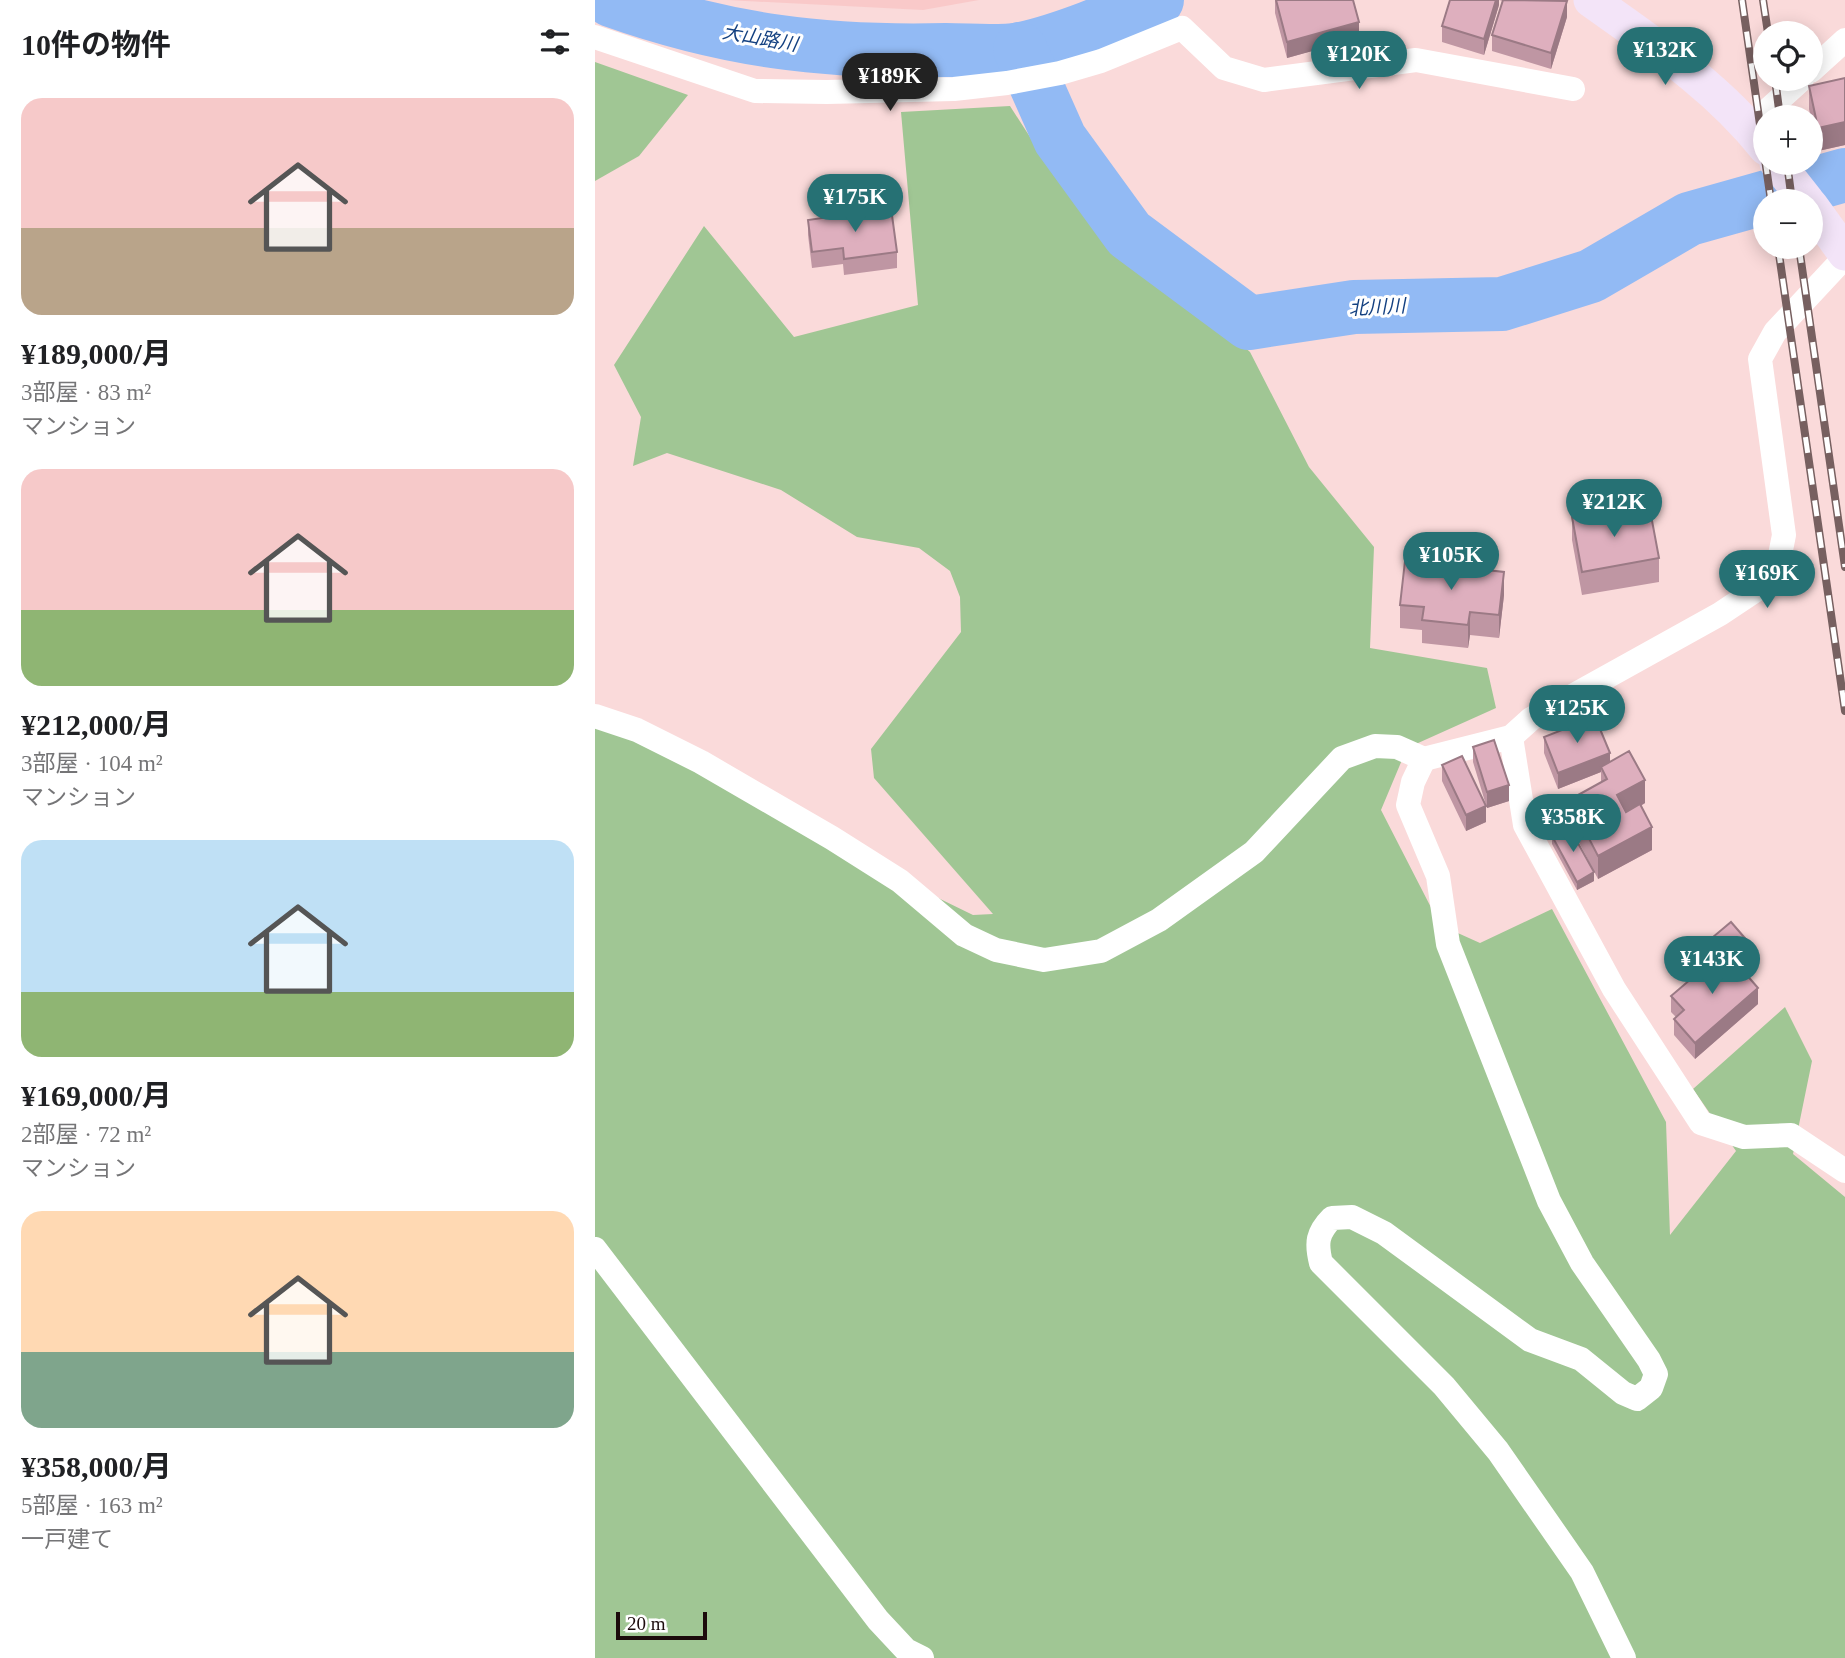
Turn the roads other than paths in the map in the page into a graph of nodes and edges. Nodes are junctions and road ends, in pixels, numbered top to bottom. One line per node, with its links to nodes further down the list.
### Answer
1 (1591, 0): 6 (street)
2 (595, 37): 5 (street)
3 (1845, 40): 4 (street)
4 (1823, 60)
5 (1573, 89)
6 (1753, 135)
7 (1787, 175): 8 (street)
8 (1798, 189)
9 (1823, 223): 10 (street)
10 (1845, 255): 12 (street)
11 (595, 716): 13 (street)
12 (1511, 737): 13 (street); 14 (street)
13 (1424, 759): 17 (street)
14 (1845, 1171)
15 (595, 1248): 16 (street)
16 (922, 1658)
17 (1624, 1658)

